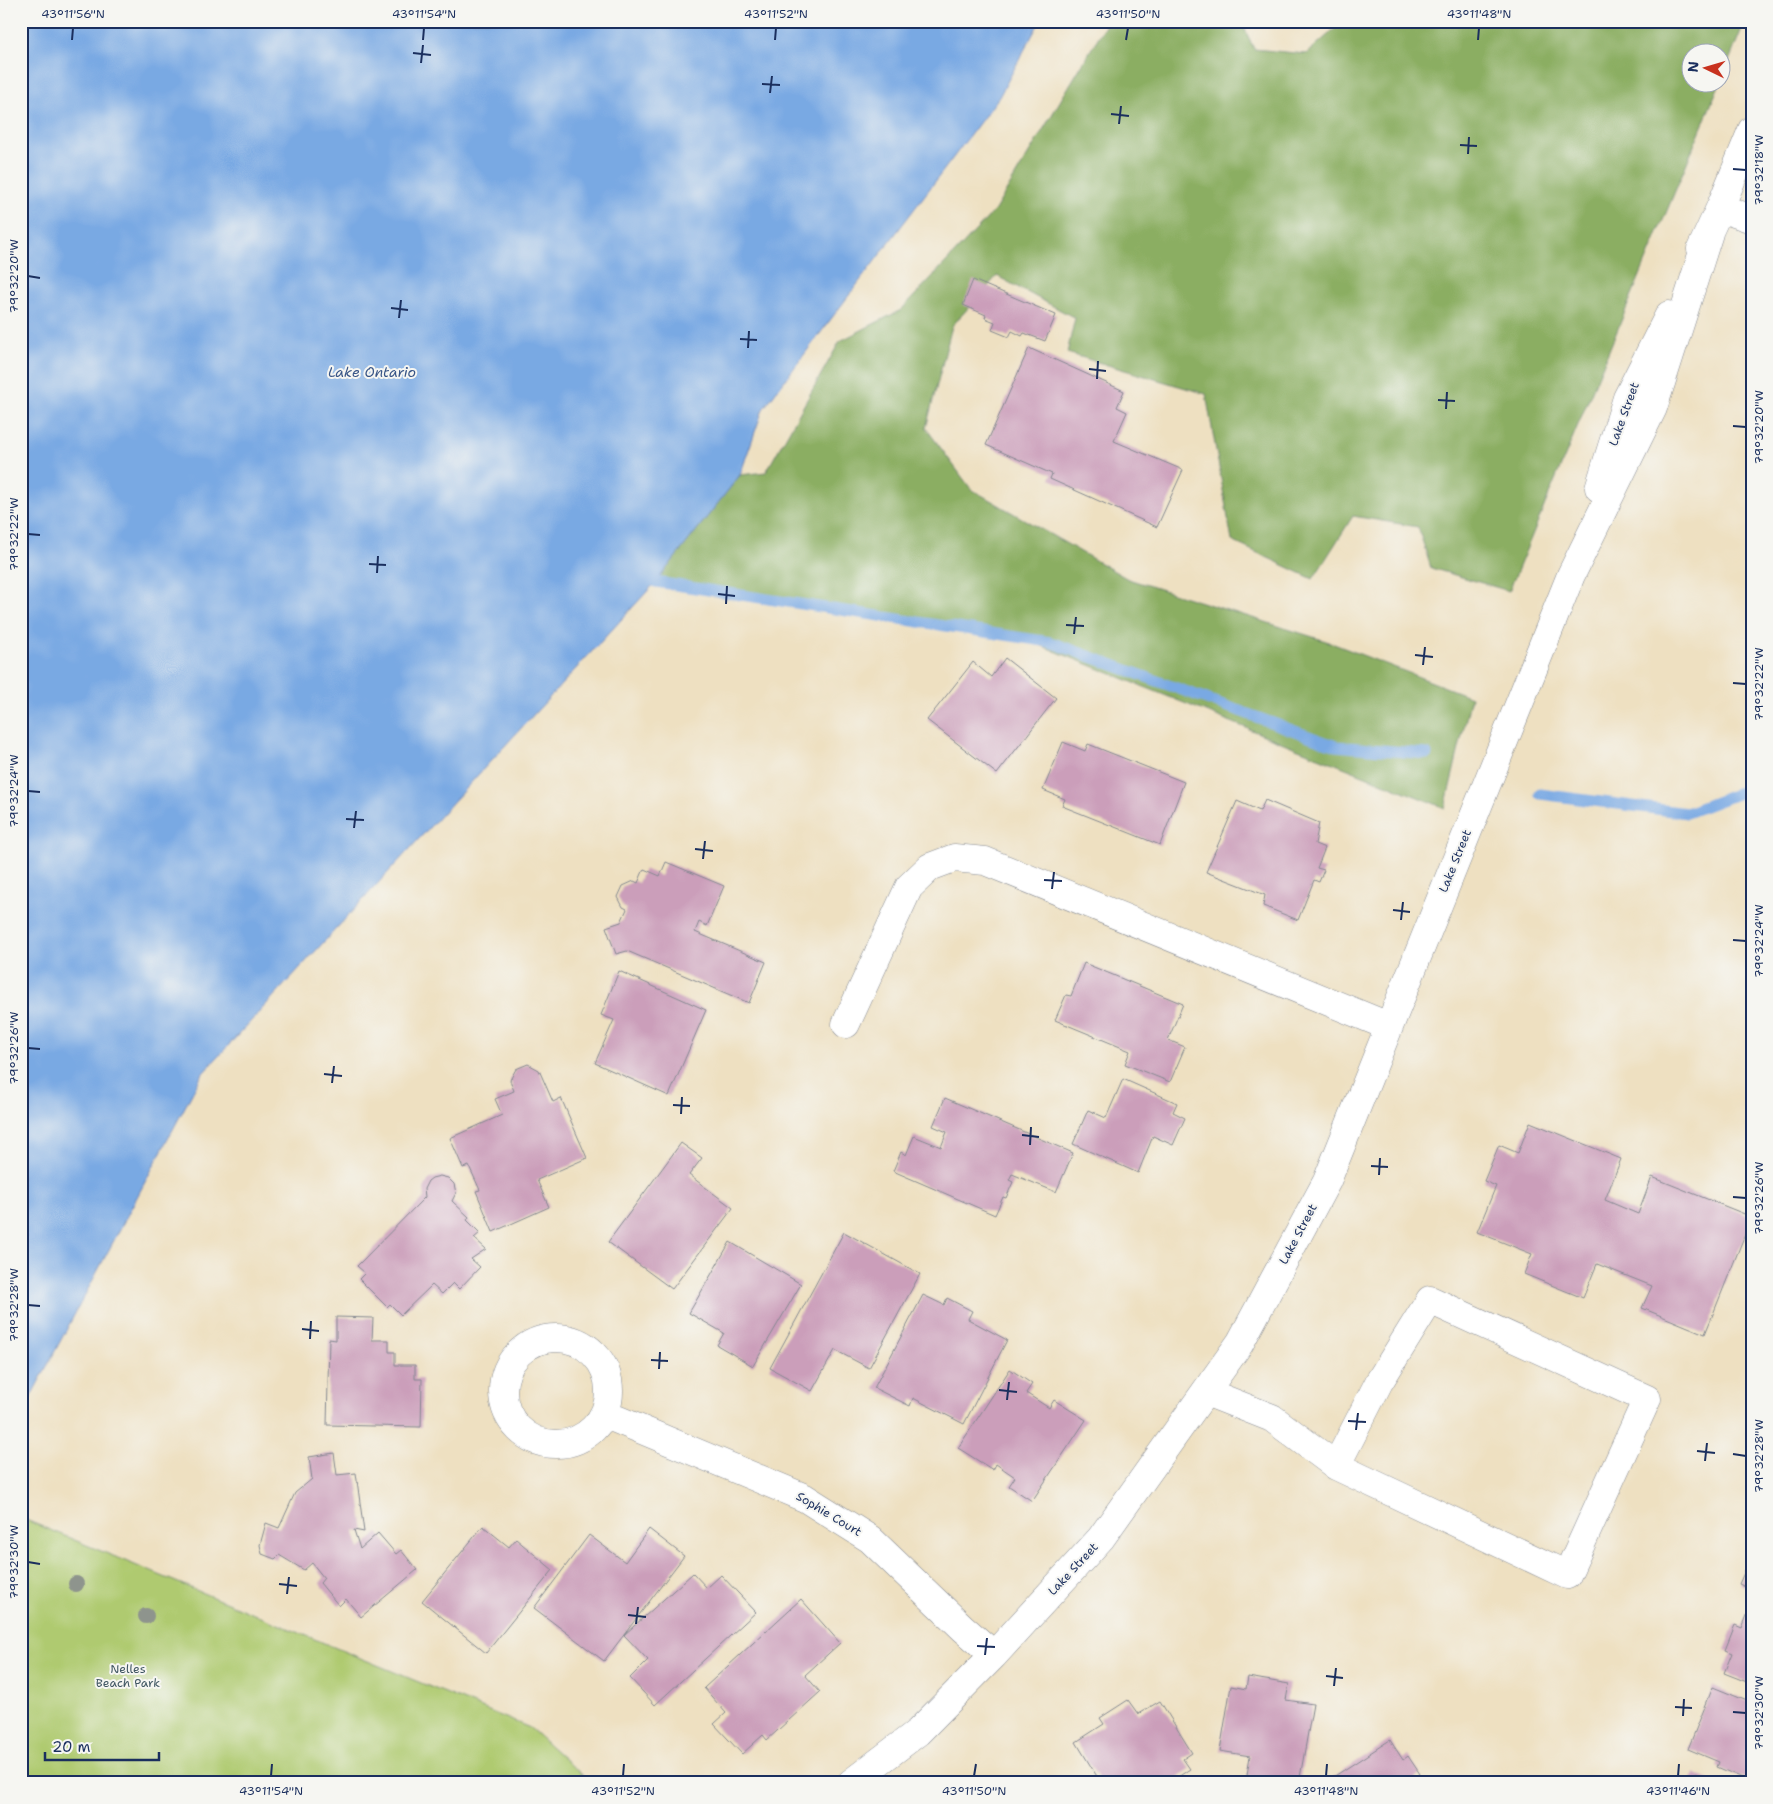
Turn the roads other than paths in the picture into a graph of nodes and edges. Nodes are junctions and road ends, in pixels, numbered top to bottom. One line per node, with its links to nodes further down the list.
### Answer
1 (1752, 130): 2 (street, Lake Street)
2 (1720, 208): 3 (street); 5 (street, Lake Street)
3 (1752, 219)
4 (846, 1024): 5 (street)
5 (1388, 1026): 6 (street, Lake Street)
6 (1206, 1392): 8 (street); 9 (street, Lake Street)
7 (604, 1414): 9 (street, Sophie Court)
8 (1336, 1466): 8 (street)
9 (994, 1654): 10 (street, Lake Street)
10 (851, 1783)

